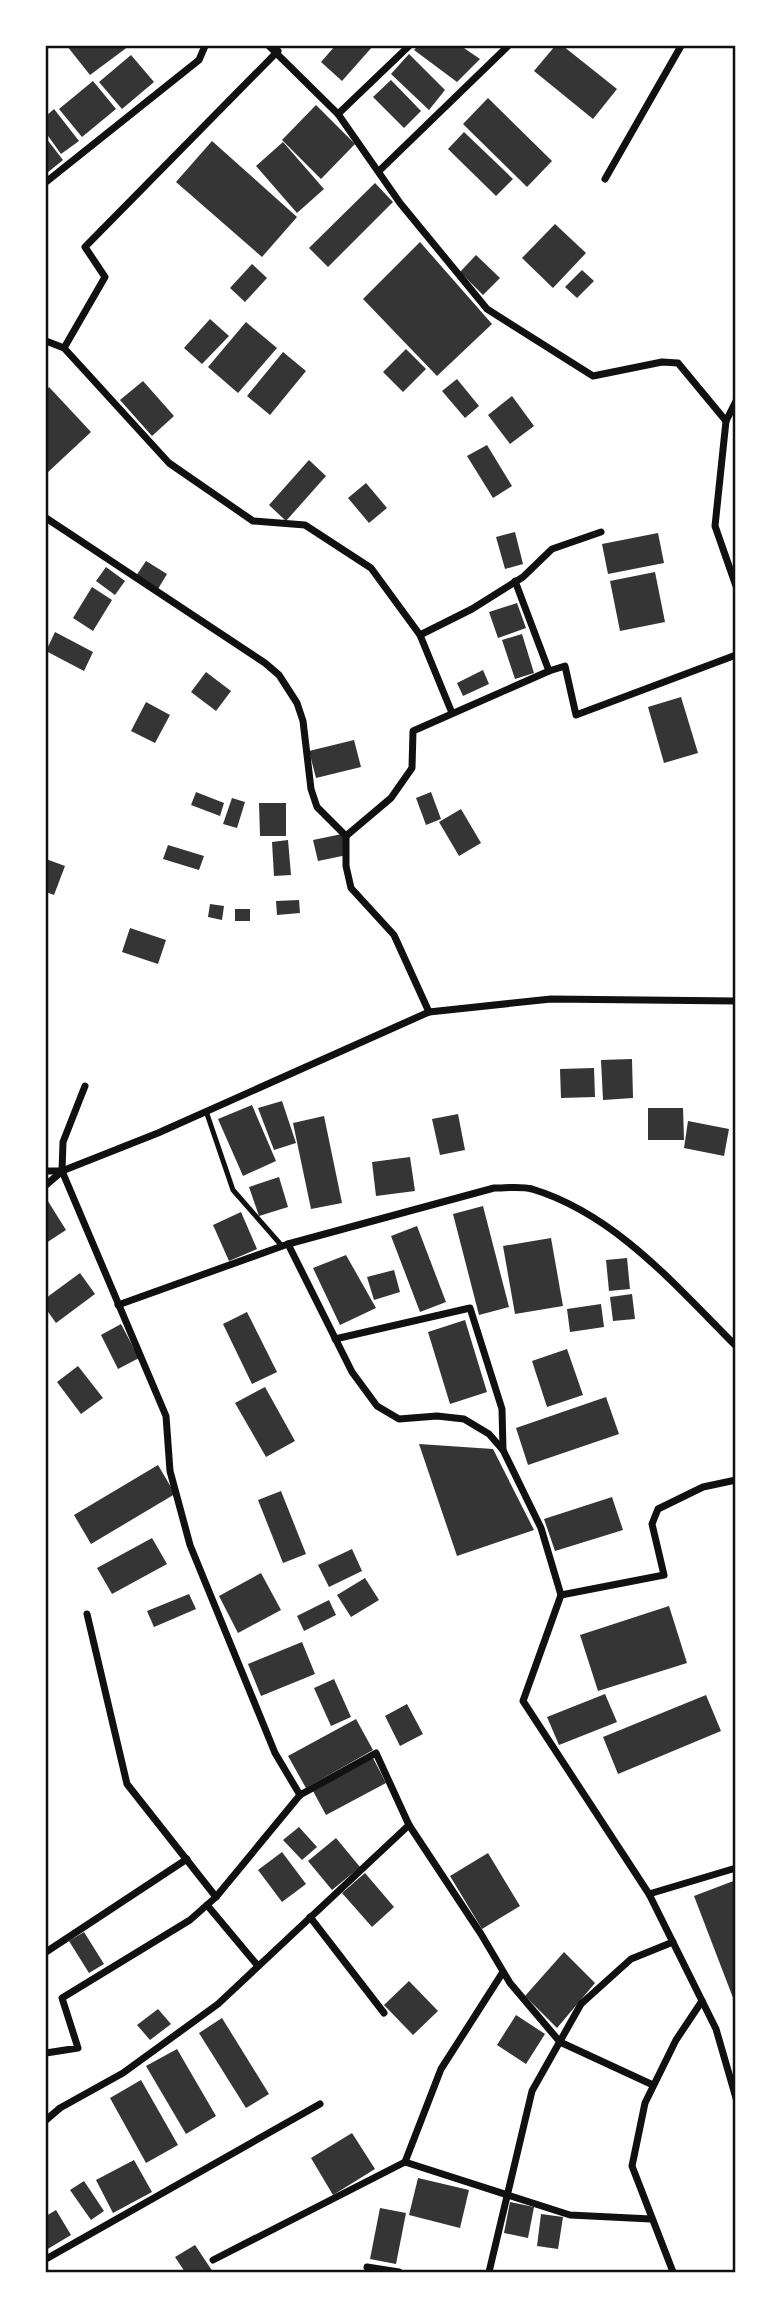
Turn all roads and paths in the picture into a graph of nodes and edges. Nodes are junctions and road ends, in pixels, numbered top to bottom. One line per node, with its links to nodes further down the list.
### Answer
1 (205, 46): 10 (street)
2 (269, 46): 6 (street)
3 (409, 46): 7 (street)
4 (508, 46): 8 (street)
5 (681, 46): 9 (street)
6 (278, 51): 7 (street); 12 (street)
7 (338, 114): 8 (street)
8 (379, 172): 14 (street)
9 (605, 179)
10 (46, 182)
11 (46, 341): 12 (street)
12 (64, 348): 19 (street)
13 (736, 401): 14 (street)
14 (726, 421): 18 (street)
15 (46, 518): 23 (street)
16 (601, 532): 17 (street)
17 (515, 581): 19 (street); 21 (street)
18 (736, 586)
19 (420, 635): 22 (street)
20 (736, 656): 21 (street)
21 (549, 671): 22 (street)
22 (452, 713): 23 (street)
23 (346, 836): 25 (street)
24 (736, 1001): 25 (street)
25 (429, 1012): 27 (street)
26 (85, 1086): 29 (street)
27 (206, 1111): 29 (street); 31 (lane)
28 (46, 1171): 29 (street)
29 (62, 1171): 30 (street); 32 (street)
30 (46, 1185)
31 (285, 1245): 32 (street); 33 (street); 34 (street)
32 (118, 1305): 39 (street)
33 (335, 1339): 35 (street); 35 (street)
34 (736, 1346)
35 (503, 1450): 37 (street)
36 (736, 1480): 37 (street)
37 (561, 1595): 43 (street)
38 (87, 1614): 41 (street)
39 (300, 1796): 40 (street); 44 (street)
40 (409, 1825): 46 (street); 50 (street)
41 (187, 1860): 44 (street); 48 (street)
42 (736, 1868): 43 (street)
43 (649, 1894): 47 (street)
44 (216, 1897): 45 (street)
45 (207, 1905): 49 (street); 54 (street)
46 (310, 1917): 49 (street); 52 (street)
47 (673, 1942): 51 (street); 53 (street)
48 (46, 1952)
49 (258, 1966): 58 (street)
50 (503, 1972): 53 (street); 59 (street)
51 (702, 2001): 55 (street); 56 (street)
52 (384, 2013)
53 (559, 2042): 55 (street); 60 (street)
54 (46, 2053)
55 (653, 2085): 61 (street)
56 (736, 2098)
57 (320, 2105): 62 (street)
58 (46, 2120)
59 (405, 2161): 60 (street); 63 (street)
60 (507, 2194): 61 (street); 66 (street)
61 (651, 2219): 67 (street)
62 (46, 2259)
63 (214, 2260)
64 (368, 2267): 65 (street)
65 (399, 2273)
66 (489, 2273)
67 (673, 2273)

